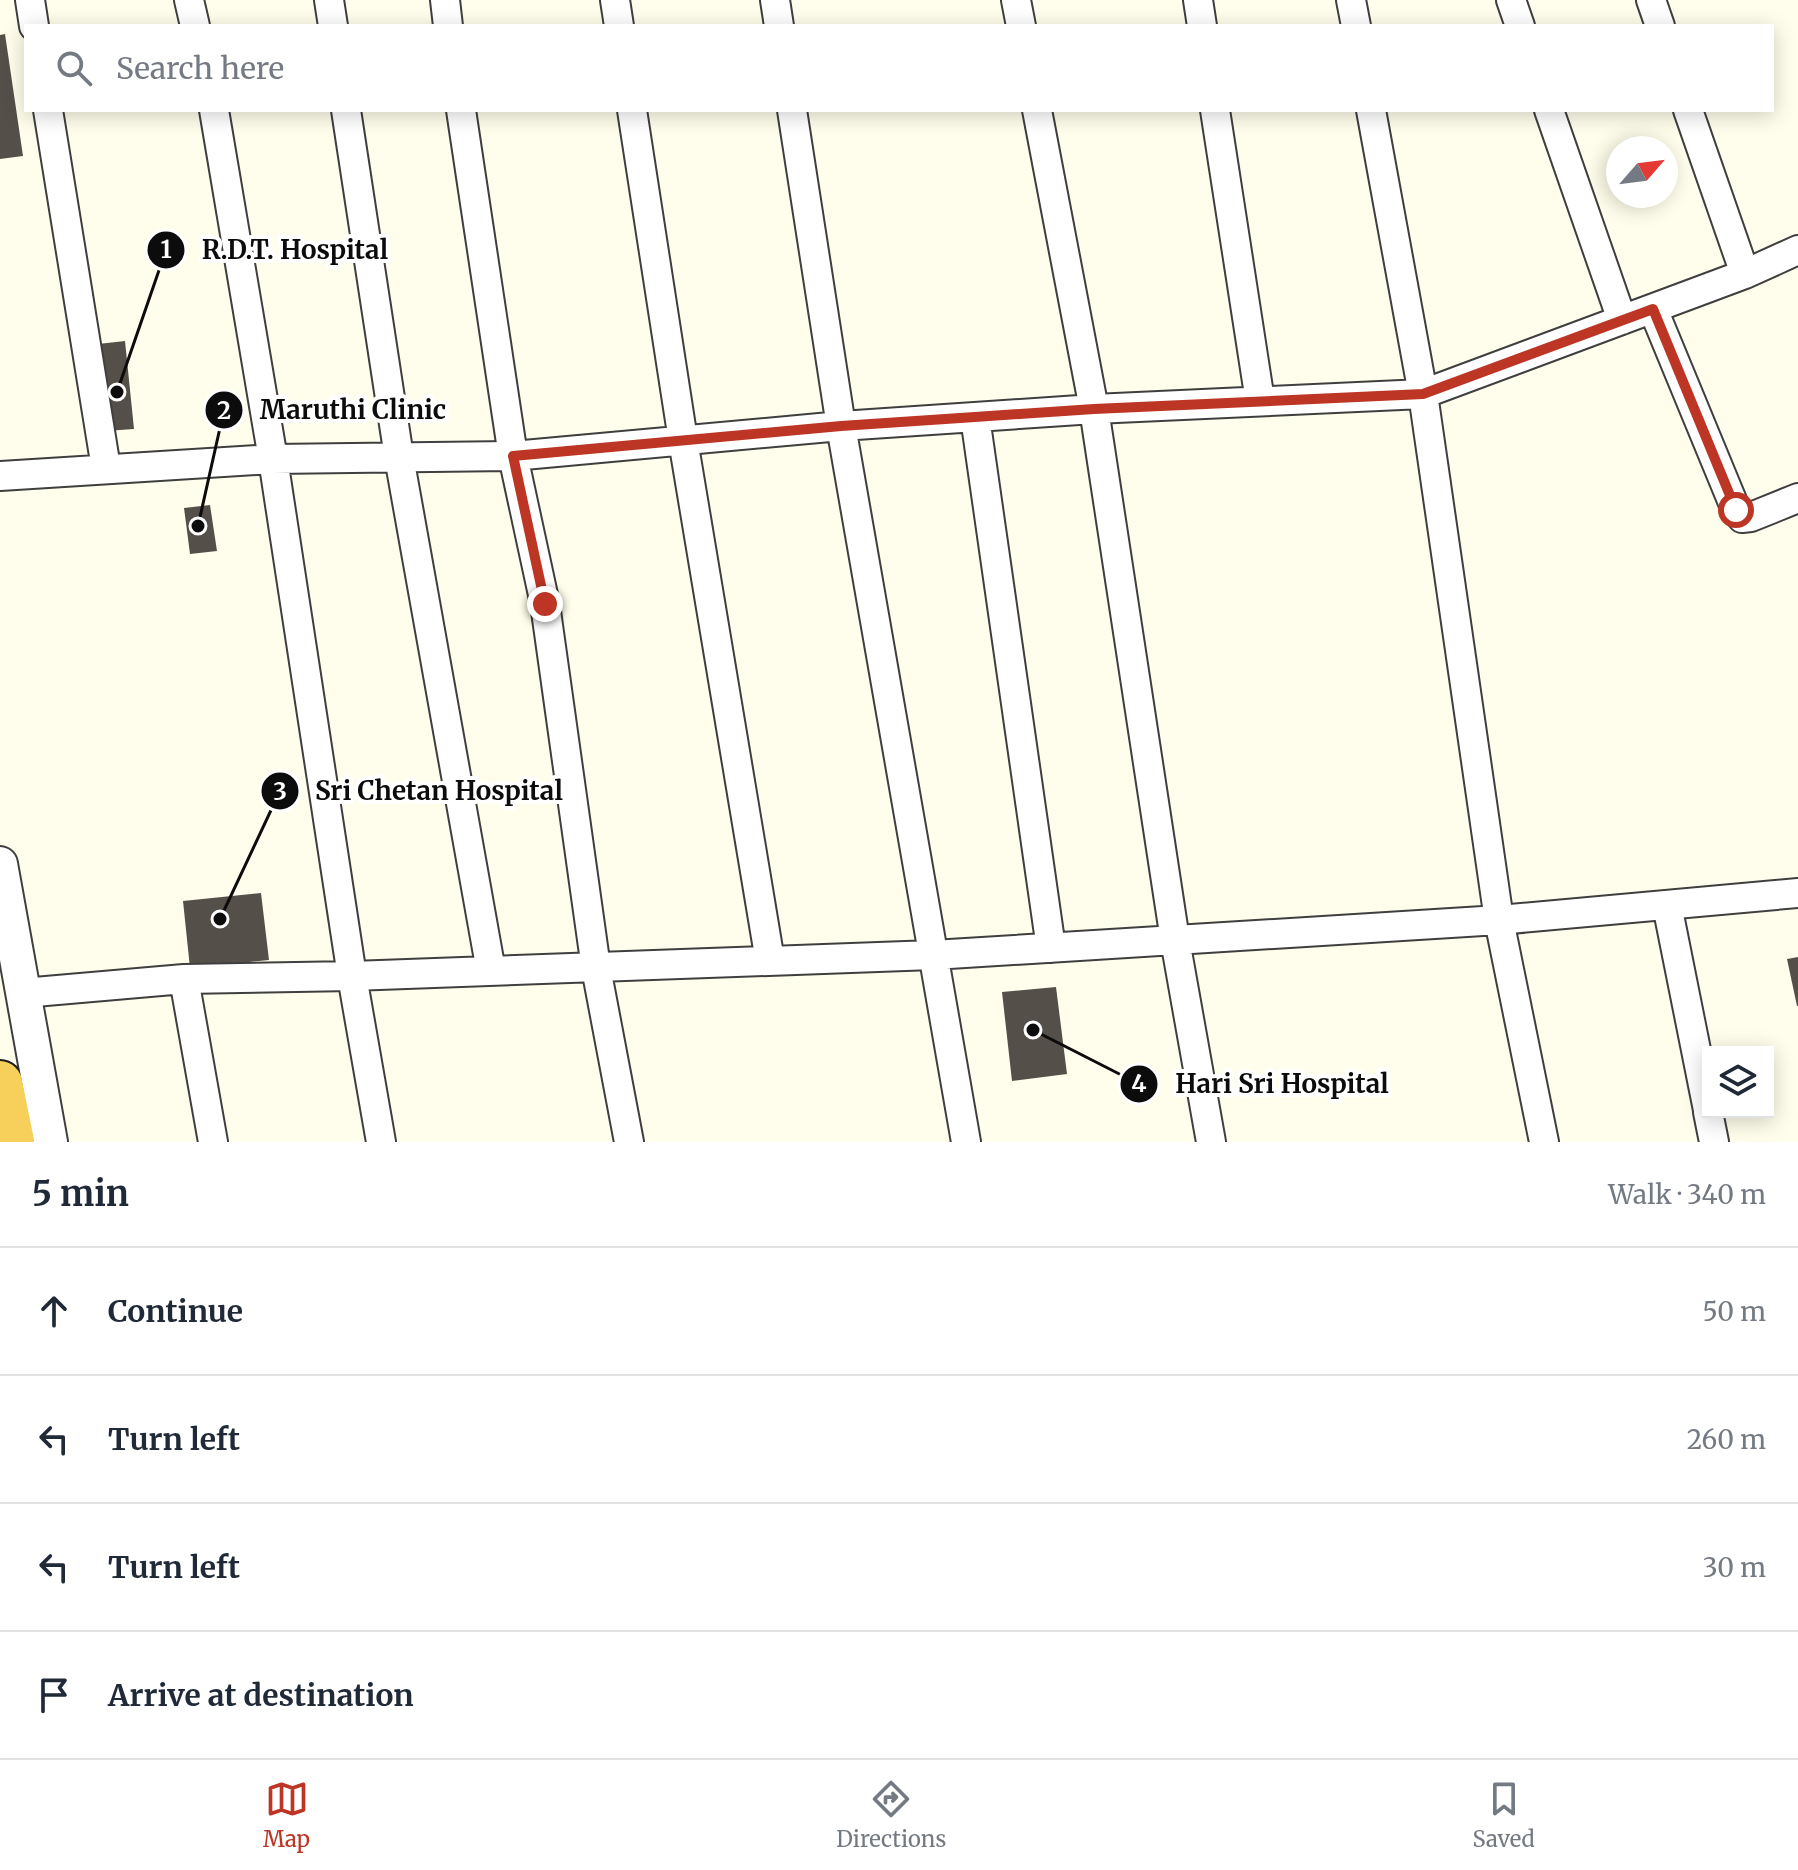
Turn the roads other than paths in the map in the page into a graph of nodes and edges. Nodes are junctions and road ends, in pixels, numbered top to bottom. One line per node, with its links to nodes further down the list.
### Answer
1 (30, 0): 12 (street)
2 (189, 0): 13 (street)
3 (329, 0): 14 (street)
4 (445, 0): 15 (street)
5 (615, 0): 16 (street)
6 (775, 0): 17 (street)
7 (1016, 0): 18 (street)
8 (1198, 0): 19 (street)
9 (1351, 0): 20 (street)
10 (1511, 0): 21 (street)
11 (1651, 0): 22 (street)
12 (34, 24)
13 (195, 24)
14 (333, 24)
15 (448, 24)
16 (619, 24)
17 (779, 24)
18 (1021, 24)
19 (1202, 24)
20 (1356, 24)
21 (1519, 24)
22 (1659, 24)
23 (48, 112): 47 (street)
24 (214, 112): 46 (street)
25 (346, 112): 45 (street)
26 (461, 112): 44 (street)
27 (632, 112): 43 (street)
28 (792, 112): 42 (street)
29 (1037, 112): 40 (street)
30 (1215, 112): 39 (street)
31 (1371, 112): 38 (street)
32 (1550, 112): 37 (street)
33 (1689, 112): 35 (street)
34 (1798, 250): 35 (street)
35 (1745, 274): 36 (street)
36 (1653, 309): 37 (street); 49 (street)
37 (1622, 320): 38 (street)
38 (1423, 394): 39 (street); 53 (street)
39 (1260, 401): 40 (street)
40 (1094, 409): 41 (street); 54 (street)
41 (975, 417): 42 (street); 55 (street)
42 (841, 426): 43 (street); 56 (street)
43 (683, 440): 44 (street); 57 (street)
44 (513, 456): 45 (street); 58 (street)
45 (399, 457): 46 (street); 59 (street)
46 (273, 459): 47 (street); 60 (street)
47 (106, 468): 48 (street)
48 (0, 476)
49 (1798, 498)
50 (0, 864): 62 (street)
51 (1798, 893): 52 (street)
52 (1667, 905): 53 (street); 63 (street)
53 (1499, 920): 54 (street); 73 (street)
54 (1175, 940): 55 (street); 72 (street)
55 (1051, 948): 56 (street)
56 (933, 955): 57 (street); 71 (street)
57 (770, 961): 58 (street)
58 (596, 968): 59 (street); 70 (street)
59 (491, 971): 60 (street)
60 (352, 976): 61 (street); 69 (street)
61 (184, 979): 62 (street); 68 (street)
62 (23, 993): 67 (street)
63 (1702, 1081)
64 (0, 1083): 66 (highway)
65 (1709, 1118): 74 (street)
66 (12, 1142)
67 (50, 1142)
68 (213, 1142)
69 (381, 1142)
70 (629, 1142)
71 (966, 1142)
72 (1211, 1142)
73 (1544, 1142)
74 (1714, 1142)

